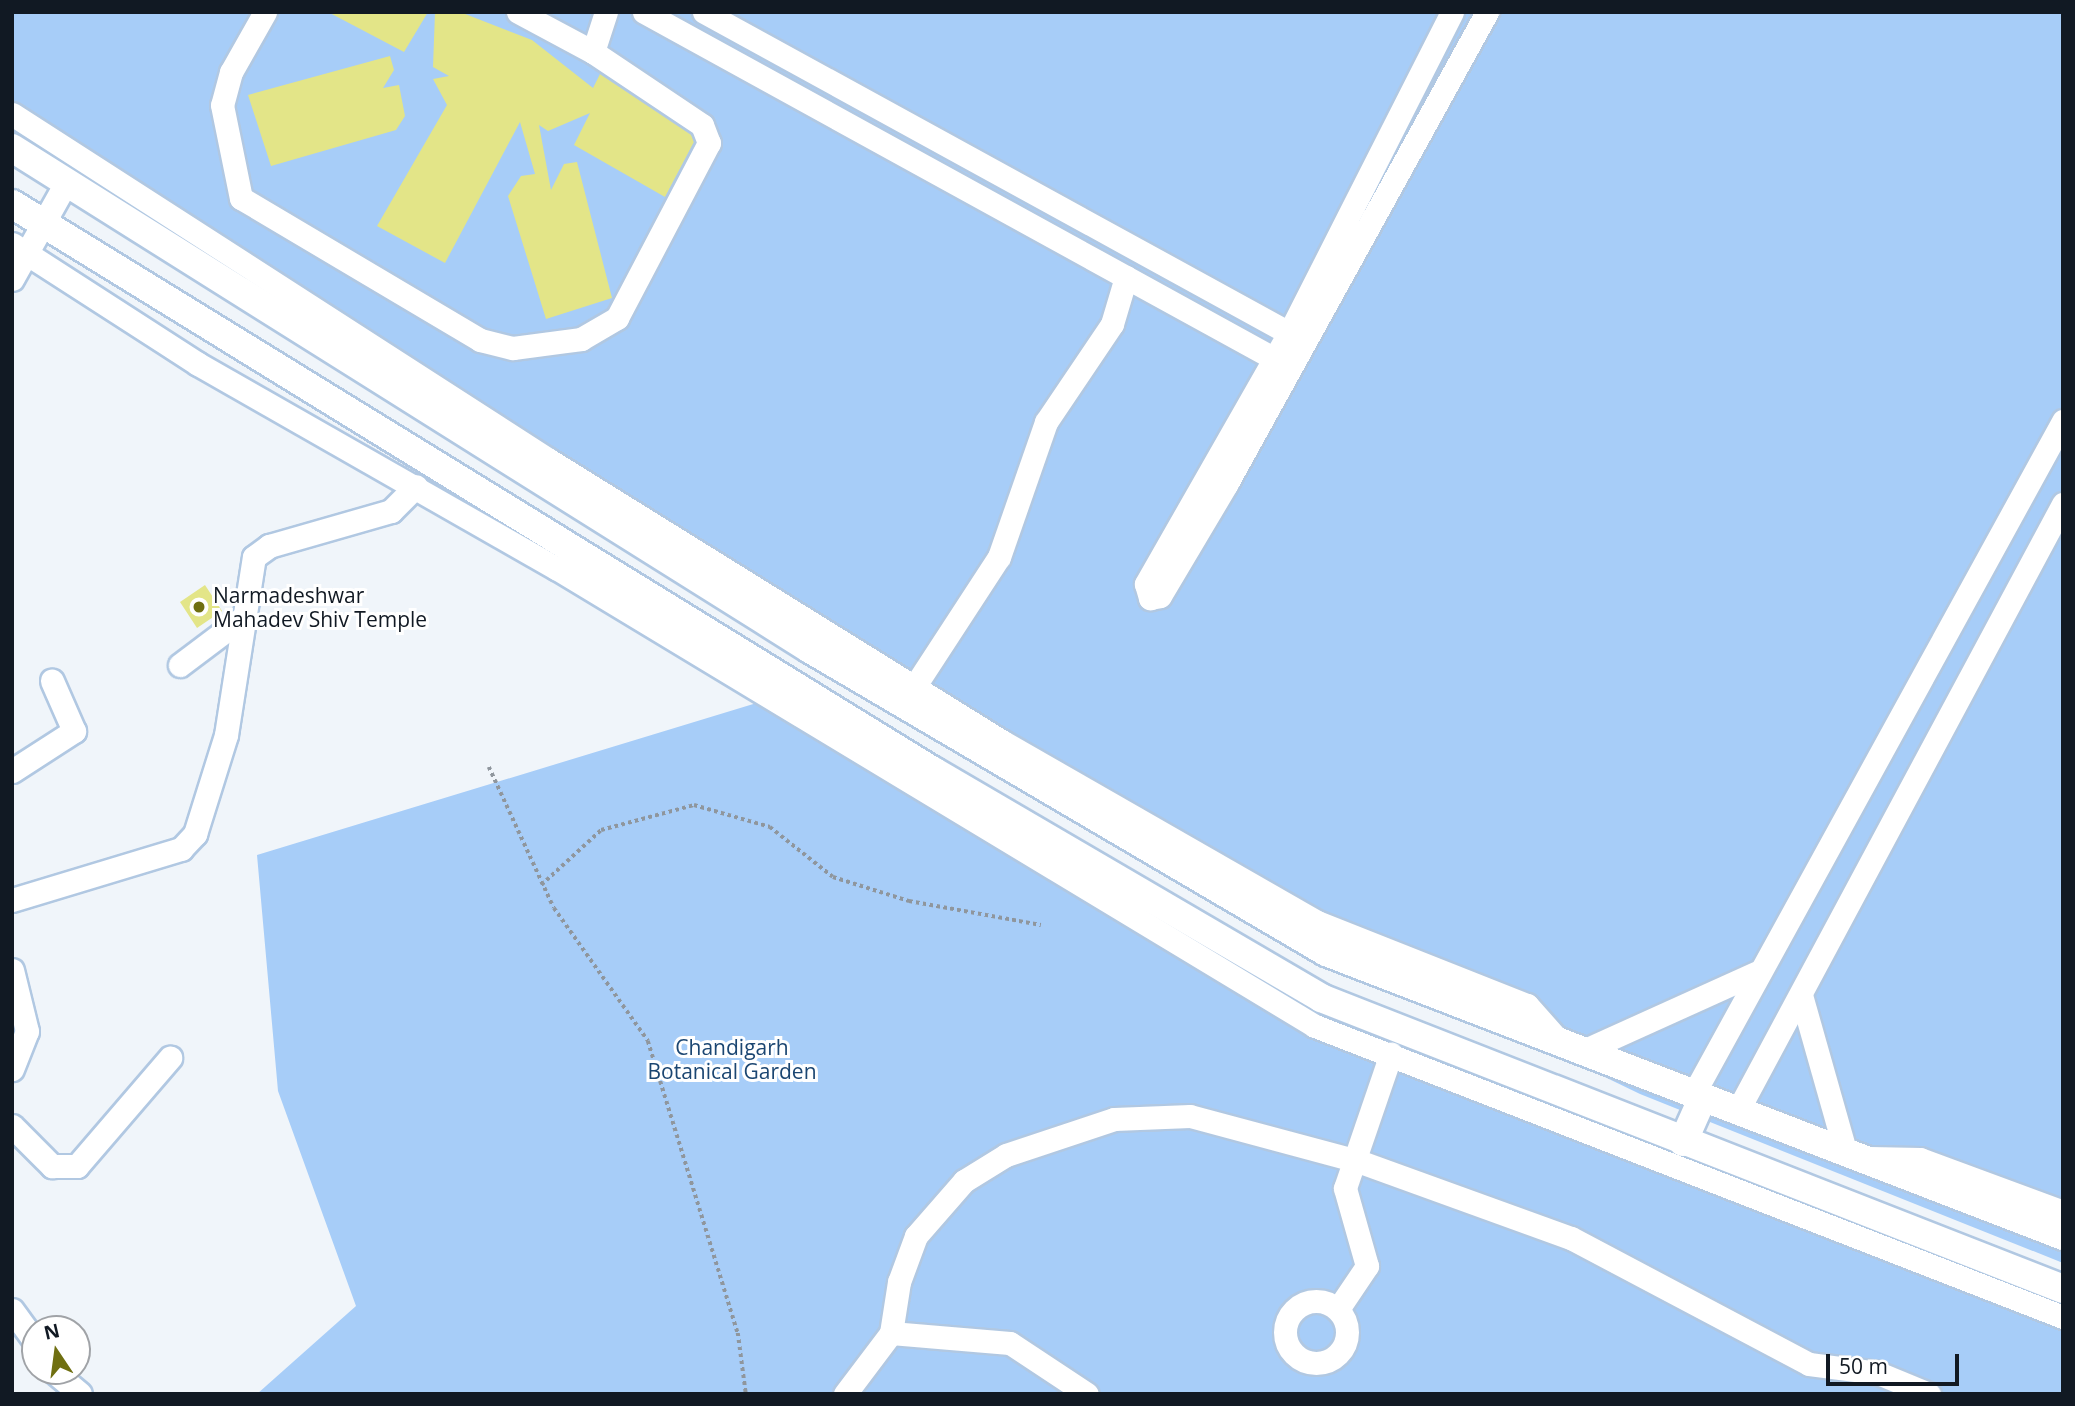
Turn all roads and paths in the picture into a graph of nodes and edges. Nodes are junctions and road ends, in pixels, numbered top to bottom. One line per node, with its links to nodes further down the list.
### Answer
1 (265, 12): 9 (street)
2 (518, 12): 9 (street)
3 (606, 12): 9 (street)
4 (645, 12): 16 (street)
5 (704, 12): 18 (street)
6 (1486, 12): 8 (street)
7 (1446, 22): 8 (street); 18 (street)
8 (1468, 46): 19 (street)
9 (593, 52)
10 (12, 114): 26 (street)
11 (12, 148): 12 (main road)
12 (67, 181): 14 (street); 26 (main road)
13 (12, 204): 14 (main road)
14 (40, 221): 15 (street); 42 (main road)
15 (18, 248): 17 (street); 21 (street)
16 (1126, 276): 19 (street); 26 (street)
17 (12, 279)
18 (1289, 333): 19 (street)
19 (1273, 358)
20 (2063, 421): 33 (street)
21 (416, 486): 23 (street); 36 (street)
22 (2063, 505): 34 (street)
23 (241, 619): 24 (street); 30 (street)
24 (180, 664)
25 (52, 681): 28 (street)
26 (909, 695): 35 (main road)
27 (489, 767): 29 (path)
28 (12, 771)
29 (541, 885): 31 (path); 51 (path)
30 (12, 900)
31 (1041, 925)
32 (12, 970): 38 (street)
33 (1756, 973): 35 (street); 39 (street)
34 (1801, 995): 40 (street); 43 (street)
35 (1572, 1046): 39 (main road)
36 (1391, 1054): 44 (street); 49 (street)
37 (170, 1058): 41 (street)
38 (12, 1069)
39 (1699, 1095): 40 (main road); 42 (main road)
40 (1738, 1110): 43 (main road)
41 (12, 1126)
42 (1683, 1142): 47 (main road)
43 (1857, 1154): 45 (street); 46 (main road)
44 (1351, 1159): 48 (street); 50 (street); 54 (street)
45 (2063, 1212)
46 (2063, 1236)
47 (2063, 1289)
48 (1338, 1310)
49 (2063, 1317)
50 (891, 1333): 52 (street); 53 (street)
51 (746, 1394)
52 (845, 1394)
53 (1087, 1394)
54 (1929, 1394)

